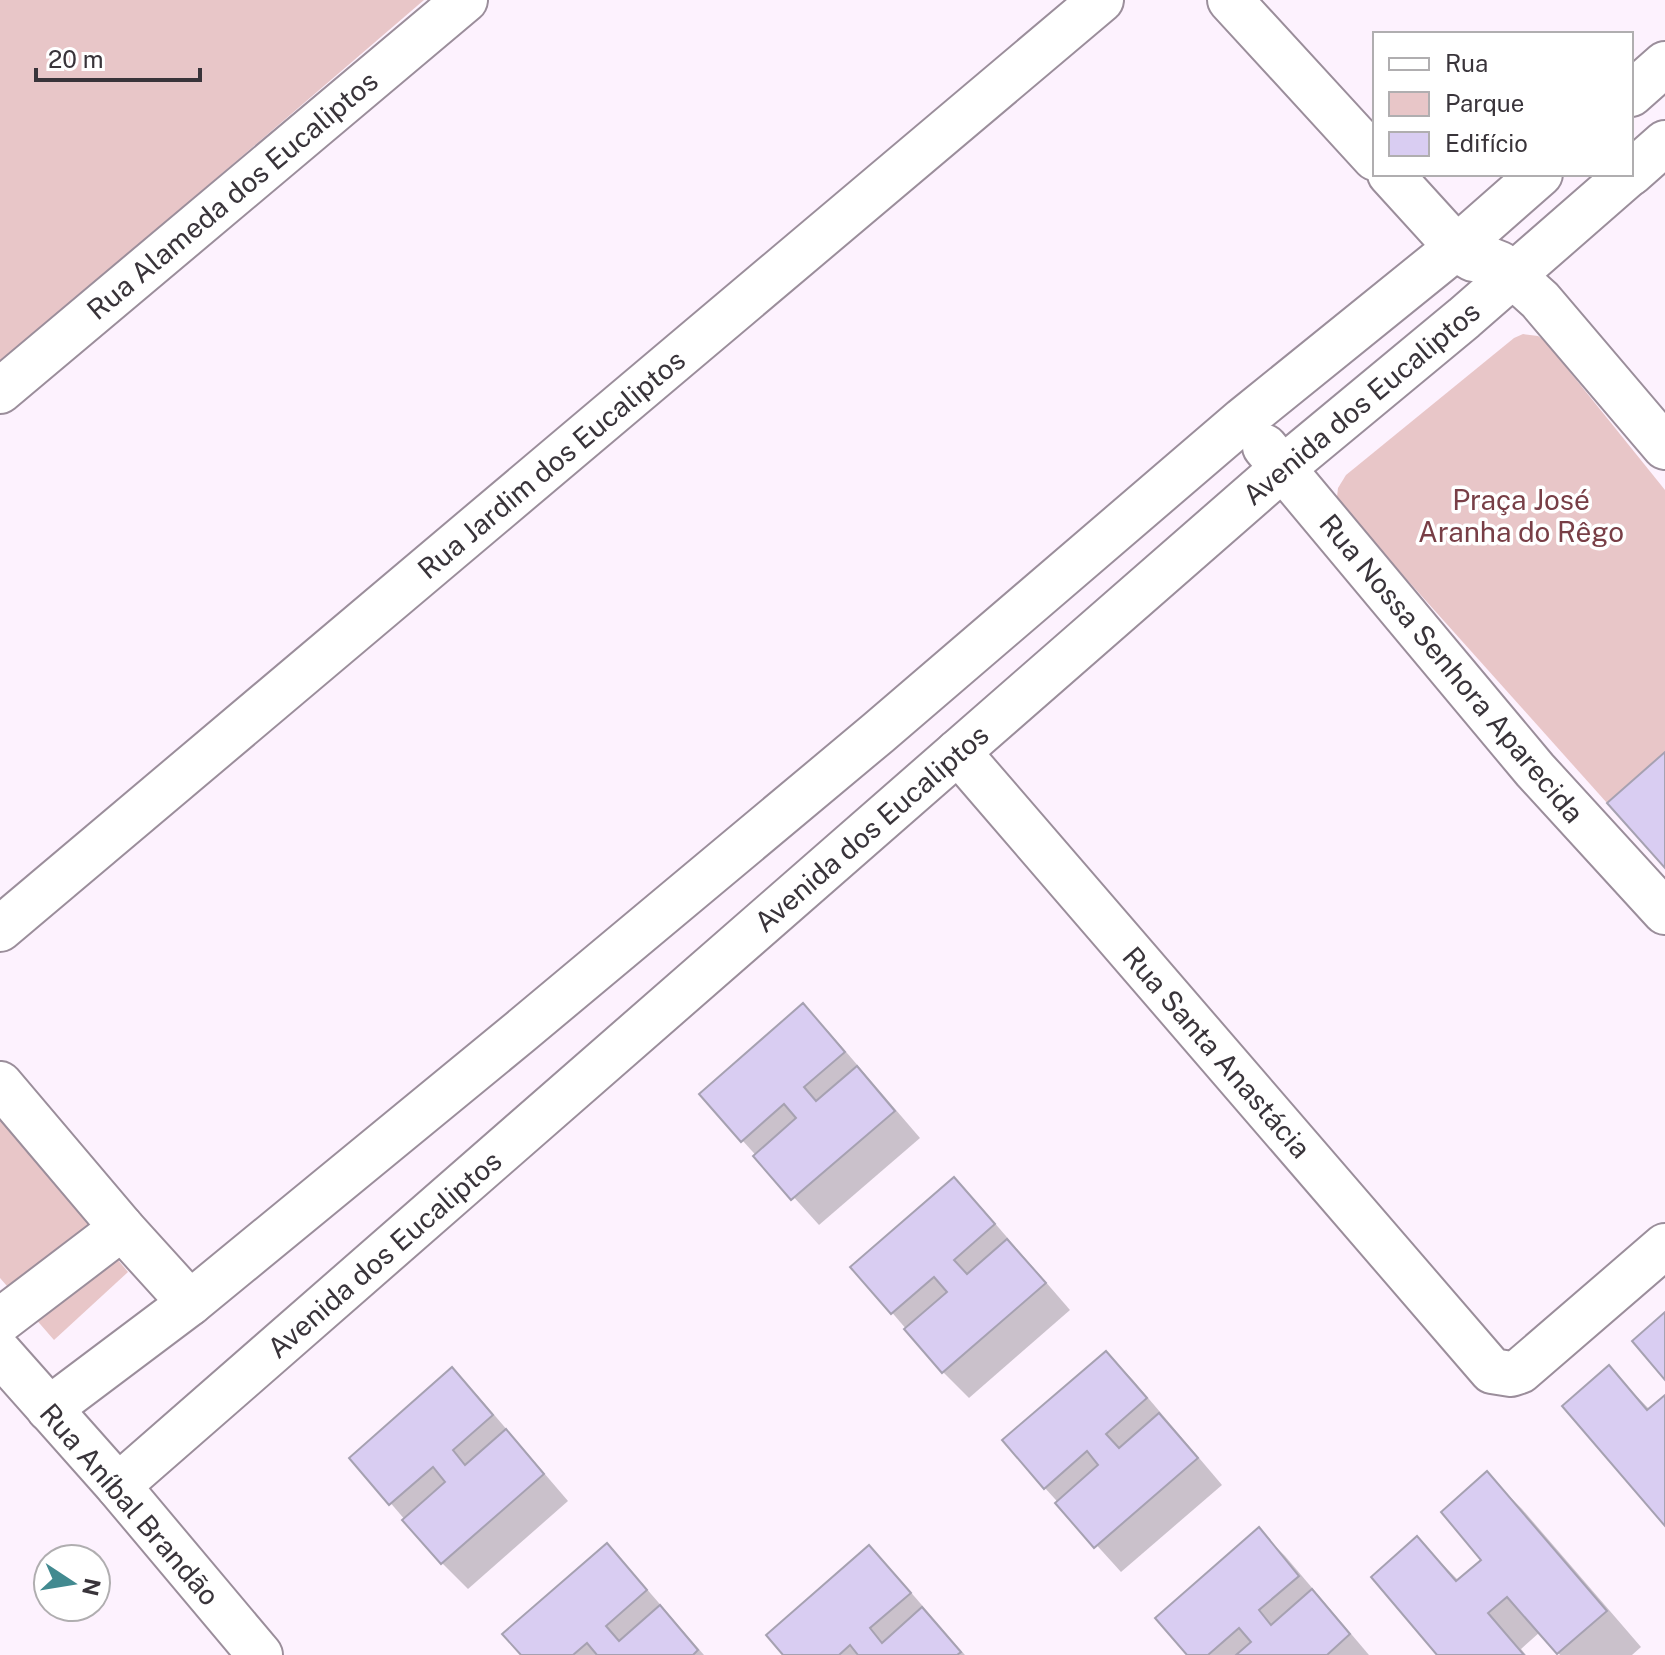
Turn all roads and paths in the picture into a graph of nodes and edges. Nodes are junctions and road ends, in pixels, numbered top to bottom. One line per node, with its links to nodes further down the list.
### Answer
1 (465, 0): 14 (street, Rua Alameda dos Eucaliptos)
2 (1101, 0): 22 (street, Rua Jardim dos Eucaliptos)
3 (1230, 0): 7 (street)
4 (1665, 64): 5 (street)
5 (1633, 92)
6 (1665, 143): 8 (street, Avenida dos Eucaliptos)
7 (1373, 156)
8 (1633, 170)
9 (1392, 176): 12 (street)
10 (1538, 176): 12 (street, Avenida dos Eucaliptos)
11 (1627, 176): 13 (street, Avenida dos Eucaliptos)
12 (1457, 247): 13 (street); 15 (street, Avenida dos Eucaliptos)
13 (1513, 274): 16 (street); 17 (street, Avenida dos Eucaliptos)
14 (0, 391)
15 (1243, 420): 17 (street, Rua Nossa Senhora Aparecida); 18 (street, Avenida dos Eucaliptos)
16 (1665, 447)
17 (1283, 468): 19 (street, Avenida dos Eucaliptos); 21 (street, Rua Nossa Senhora Aparecida)
18 (878, 733): 20 (street); 26 (street, Avenida dos Eucaliptos)
19 (958, 752): 20 (street, Avenida dos Eucaliptos); 25 (street, Rua Santa Anastácia)
20 (918, 786): 30 (street, Avenida dos Eucaliptos)
21 (1665, 912)
22 (0, 929)
23 (0, 1084): 24 (street)
24 (122, 1228): 26 (street); 27 (street)
25 (1665, 1246)
26 (190, 1303): 29 (street, Avenida dos Eucaliptos)
27 (0, 1321)
28 (0, 1353): 29 (street, Rua Aníbal Brandão)
29 (49, 1409): 30 (street, Rua Aníbal Brandão)
30 (118, 1486): 31 (street, Rua Aníbal Brandão)
31 (260, 1655)

